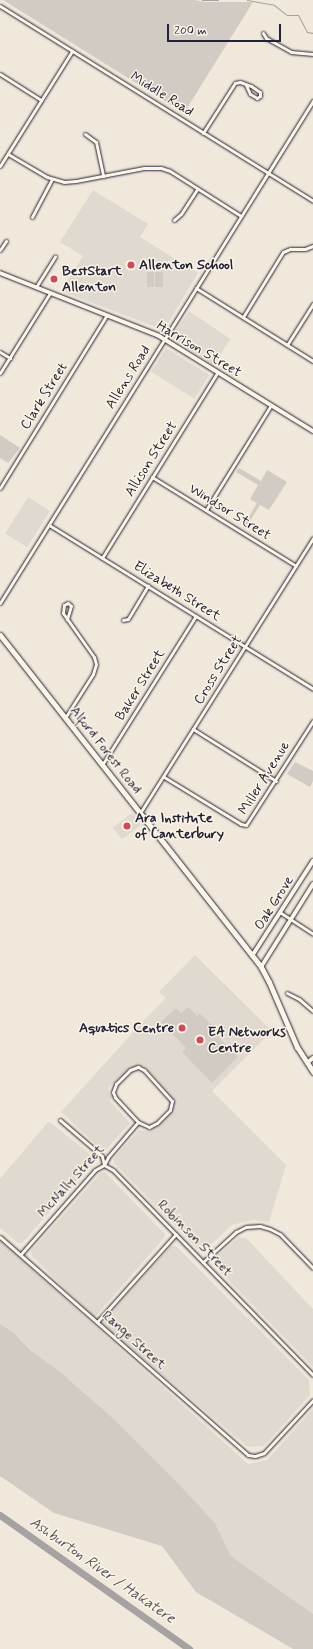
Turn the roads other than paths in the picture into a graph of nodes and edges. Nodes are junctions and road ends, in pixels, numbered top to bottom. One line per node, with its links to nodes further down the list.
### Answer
1 (0, 6): 3 (street, Middle Road)
2 (263, 33): 4 (street)
3 (72, 51): 7 (street); 9 (street, Middle Road)
4 (313, 54)
5 (0, 74): 7 (street)
6 (246, 85): 6 (street); 9 (street)
7 (41, 100): 11 (street)
8 (313, 101): 13 (street, Allens Road)
9 (203, 133): 13 (street, Middle Road)
10 (85, 134): 14 (street)
11 (8, 154): 12 (street); 15 (street)
12 (0, 166)
13 (268, 173): 17 (street, Middle Road); 18 (street, Allens Road)
14 (103, 176): 15 (street); 16 (street)
15 (52, 179): 19 (street)
16 (197, 189): 18 (street); 20 (street)
17 (313, 200)
18 (241, 216): 27 (street, Allens Road)
19 (32, 217)
20 (174, 220)
21 (6, 241): 23 (street)
22 (313, 246): 31 (street)
23 (0, 250)
24 (55, 257): 26 (street)
25 (0, 274): 26 (street, Harrison Street)
26 (36, 287): 28 (street, Harrison Street)
27 (196, 288): 31 (street); 32 (street, Allens Road)
28 (50, 293): 30 (street, Harrison Street); 35 (street)
29 (313, 304): 33 (street)
30 (107, 315): 32 (street, Harrison Street); 42 (street, Clark Street)
31 (243, 317): 33 (street)
32 (165, 339): 37 (street, Harrison Street); 44 (street, Allens Road)
33 (287, 345): 36 (street)
34 (0, 352): 35 (street)
35 (10, 358): 38 (street)
36 (313, 361)
37 (218, 372): 39 (street, Harrison Street); 41 (street, Allison Street)
38 (0, 373)
39 (270, 405): 40 (street, Harrison Street); 43 (street)
40 (313, 432)
41 (152, 477): 43 (street, Windsor Street); 46 (street, Allison Street)
42 (0, 488)
43 (206, 510): 47 (street, Windsor Street)
44 (49, 524): 46 (street, Elizabeth Street); 49 (street, Allens Road)
45 (313, 538): 47 (street, Cross Street)
46 (102, 558): 48 (street, Elizabeth Street)
47 (296, 566): 54 (street, Cross Street)
48 (148, 586): 50 (street, Elizabeth Street); 52 (street)
49 (0, 603)
50 (196, 616): 54 (street, Elizabeth Street); 59 (street, Baker Street)
51 (67, 619): 51 (street); 56 (street)
52 (123, 620)
53 (0, 635): 56 (main road, Alford Forest Road)
54 (245, 647): 55 (street, Elizabeth Street); 58 (street, Cross Street)
55 (313, 689)
56 (65, 718): 59 (main road, Alford Forest Road)
57 (313, 721): 61 (street, Miller Avenue)
58 (194, 729): 60 (street, Cross Street); 61 (street)
59 (102, 765): 62 (main road, Alford Forest Road)
60 (164, 777): 61 (street, Miller Avenue); 62 (street, Cross Street)
61 (276, 781)
62 (140, 813): 68 (main road, Alford Forest Road)
63 (313, 861): 65 (street, Oak Grove)
64 (313, 884): 66 (street, Oak Grove)
65 (281, 913): 66 (street); 68 (street, Oak Grove)
66 (291, 920): 67 (street); 69 (street, Oak Grove)
67 (313, 934)
68 (252, 956): 69 (main road, Alford Forest Road)
69 (261, 967): 73 (main road, Alford Forest Road)
70 (287, 993): 71 (street)
71 (313, 1011)
72 (313, 1058): 73 (street)
73 (307, 1063): 74 (main road, Alford Forest Road)
74 (313, 1072)
75 (60, 1120): 77 (street, Robinson Street)
76 (138, 1122): 76 (street); 77 (street, McNally Street)
77 (104, 1165): 78 (street, Robinson Street); 80 (street, McNally Street)
78 (176, 1234): 81 (street, Robinson Street); 83 (street)
79 (0, 1237): 80 (street, Range Street)
80 (21, 1254): 83 (street, Range Street)
81 (203, 1262): 82 (street); 84 (street, Robinson Street)
82 (313, 1268)
83 (97, 1322): 85 (street, Range Street)
84 (313, 1374)
85 (313, 1400)

